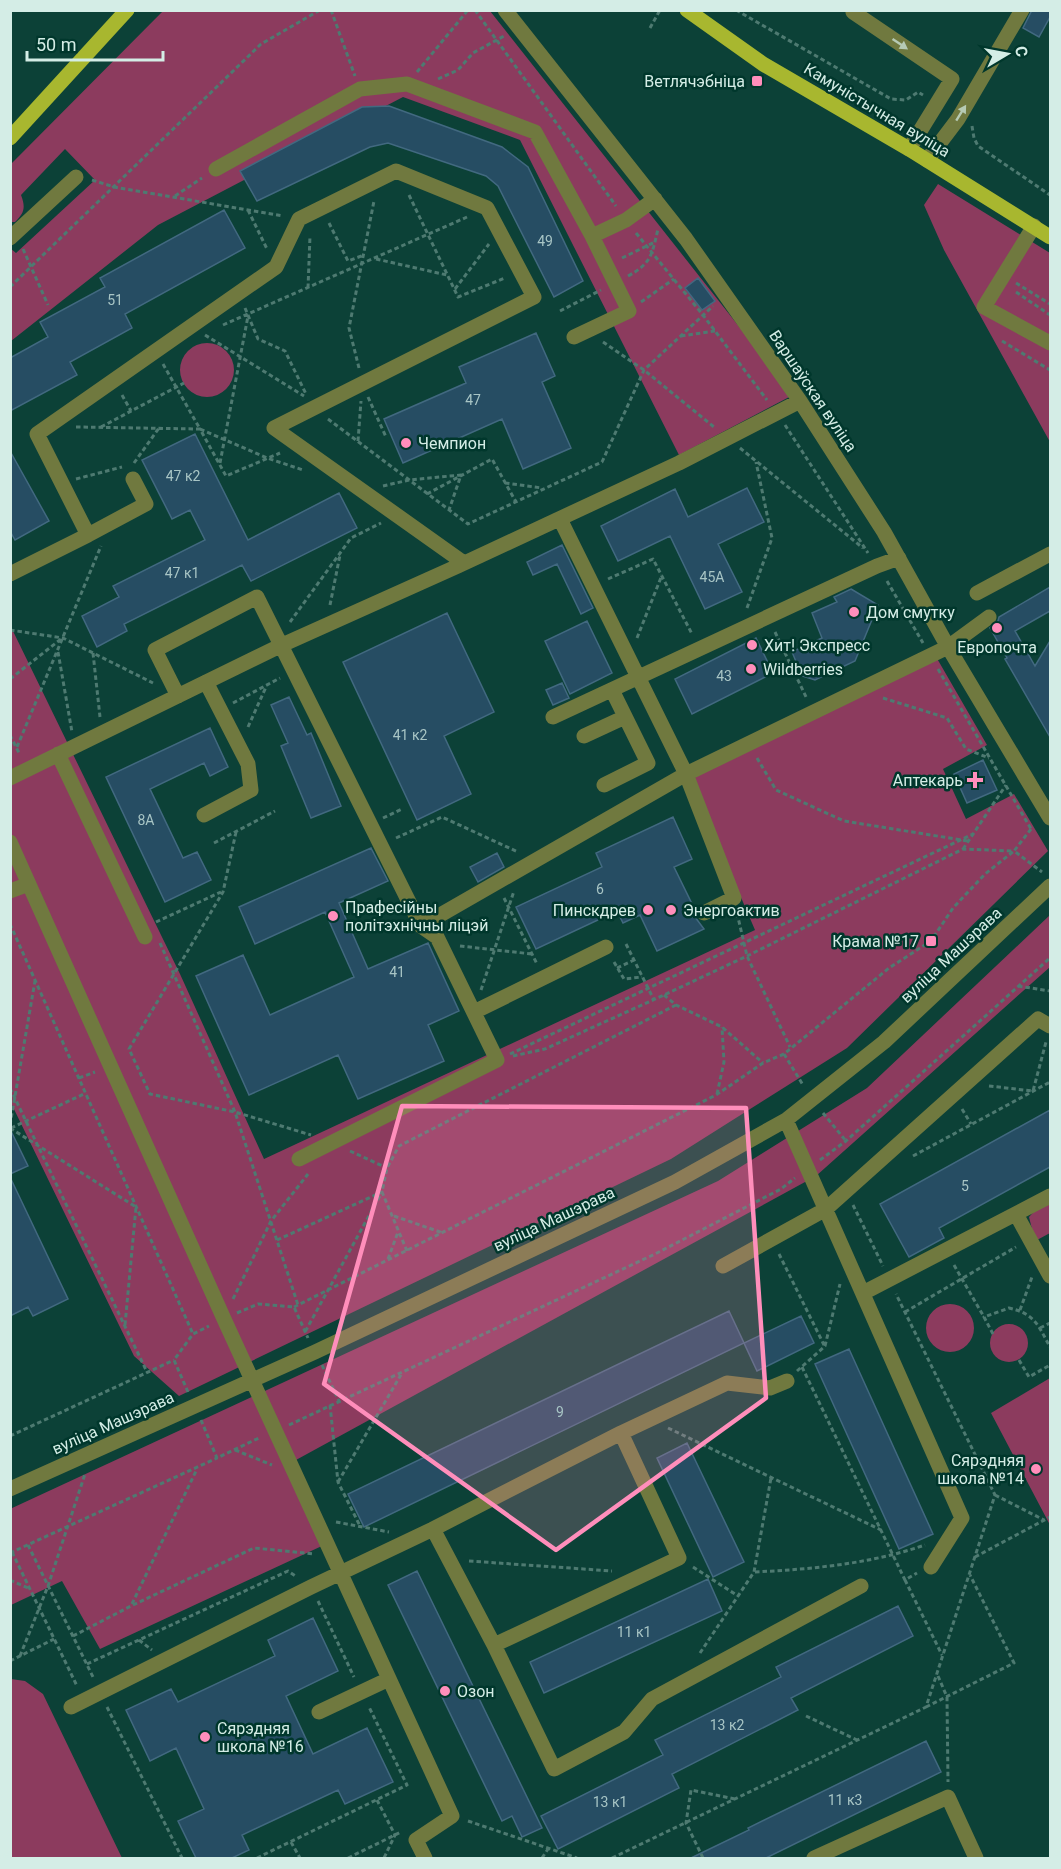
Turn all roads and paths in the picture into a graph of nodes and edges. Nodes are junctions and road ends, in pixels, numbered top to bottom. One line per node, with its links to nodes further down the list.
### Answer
1 (127, 10): 19 (main road)
2 (320, 10): 26 (path)
3 (331, 10): 16 (path)
4 (468, 10): 15 (path)
5 (475, 10): 14 (path)
6 (505, 10): 12 (street, Варшаўская вуліца)
7 (660, 10): 13 (path)
8 (736, 10): 17 (path)
9 (854, 10): 17 (street, one-way to 17)
10 (1022, 10): 18 (street, one-way to 10)
11 (684, 11): 20 (main road, Камуністычная вуліца)
12 (518, 26): 14 (path); 29 (street, Варшаўская вуліца)
13 (650, 28)
14 (497, 41): 15 (path); 33 (path)
15 (412, 86): 16 (street); 37 (street)
16 (360, 88): 22 (street)
17 (936, 104): 20 (street)
18 (958, 119): 21 (street); 27 (path)
19 (10, 138)
20 (909, 149): 21 (main road, Камуністычная вуліца)
21 (927, 160): 34 (main road, Камуністычная вуліца)
22 (216, 169): 28 (path)
23 (398, 172): 25 (street); 30 (street); 36 (path)
24 (76, 177): 26 (path); 40 (street)
25 (378, 180): 32 (street); 42 (path)
26 (114, 187): 28 (path); 46 (path)
27 (1050, 195)
28 (174, 197): 31 (path)
29 (655, 199): 33 (street); 57 (street, Варшаўская вуліца)
30 (487, 208): 35 (street); 36 (path)
31 (248, 210): 32 (path); 47 (path)
32 (311, 213): 42 (path); 47 (street); 53 (path)
33 (626, 220): 37 (street); 41 (path)
34 (1034, 226): 38 (main road, Камуністычная вуліца); 50 (street)
35 (500, 231): 48 (street); 54 (path)
36 (428, 234): 43 (path); 49 (path)
37 (592, 236): 45 (street)
38 (1050, 237)
39 (655, 242): 41 (path)
40 (16, 243): 46 (path)
41 (647, 246): 45 (path); 51 (path)
42 (364, 255): 44 (path)
43 (374, 258): 44 (path); 49 (path)
44 (363, 263): 53 (path); 75 (path)
45 (607, 266): 60 (street)
46 (30, 267): 52 (path); 59 (path)
47 (276, 267): 56 (street)
48 (520, 271): 54 (path); 75 (street)
49 (447, 275): 54 (path)
50 (1004, 275): 58 (path); 70 (street)
51 (674, 279): 60 (path); 62 (path)
52 (10, 287)
53 (308, 288): 61 (path)
54 (454, 290)
55 (1016, 292): 63 (path)
56 (238, 293): 61 (path); 80 (street)
57 (725, 295): 62 (path); 77 (street, Варшаўская вуліца)
58 (1050, 304)
59 (48, 305)
60 (628, 311): 67 (street)
61 (248, 315): 64 (path); 71 (path); 71 (path)
62 (703, 315): 66 (path); 68 (path)
63 (1050, 315)
64 (221, 326)
65 (213, 330): 71 (path)
66 (715, 331): 68 (path); 79 (path)
67 (574, 337)
68 (680, 337): 97 (path)
69 (1002, 341): 73 (path)
70 (1050, 343)
71 (239, 358): 85 (path)
72 (163, 363): 76 (path)
73 (1050, 370)
74 (184, 383): 76 (path)
75 (362, 384): 78 (street); 84 (path); 86 (path)
76 (177, 387): 81 (path); 83 (path)
77 (800, 401): 79 (street); 108 (street, Варшаўская вуліца)
78 (314, 408): 86 (path); 87 (street)
79 (777, 413): 103 (street); 110 (path)
80 (48, 426): 81 (path); 95 (street)
81 (100, 427): 82 (path)
82 (159, 429): 83 (path); 95 (path)
83 (200, 429): 85 (path); 90 (path)
84 (386, 437)
85 (224, 440): 88 (path); 90 (path)
86 (358, 441): 94 (path)
87 (299, 446): 88 (path); 98 (street)
88 (267, 458): 90 (path); 91 (path)
89 (755, 460): 119 (path)
90 (220, 465)
91 (309, 472)
92 (461, 476): 94 (path); 96 (path); 99 (path); 101 (path)
93 (133, 479): 104 (street)
94 (409, 480): 98 (path); 99 (path)
95 (61, 483): 105 (street)
96 (505, 483): 97 (path); 100 (path)
97 (544, 489): 100 (path)
98 (362, 491): 102 (street)
99 (427, 494): 101 (path)
100 (516, 502): 101 (path)
101 (449, 510)
102 (396, 515): 106 (path); 109 (street)
103 (560, 519): 109 (street); 113 (street)
104 (111, 522): 105 (street); 120 (path)
105 (88, 535): 111 (street)
106 (340, 553): 117 (path); 121 (path)
107 (1050, 554): 114 (street)
108 (899, 558): 110 (street); 122 (street, Варшаўская вуліца)
109 (464, 563): 117 (street)
110 (877, 566): 115 (street); 126 (path)
111 (10, 574)
112 (662, 575): 113 (path); 123 (path); 127 (path)
113 (592, 586): 127 (street)
114 (977, 594)
115 (768, 617): 119 (street); 137 (path)
116 (989, 617): 122 (street)
117 (326, 625): 121 (street)
118 (10, 630): 120 (path)
119 (739, 631): 123 (street)
120 (63, 638): 124 (path); 125 (path); 130 (path)
121 (281, 642): 128 (street); 131 (street); 135 (street)
122 (948, 647): 126 (street); 155 (street, Варшаўская вуліца)
123 (699, 649): 129 (street)
124 (57, 651): 144 (path); 146 (path)
125 (93, 653): 135 (path); 140 (path)
126 (930, 655): 134 (street); 148 (path)
127 (629, 660): 129 (street)
128 (295, 671): 132 (path); 164 (street)
129 (637, 678): 133 (street); 150 (street)
130 (10, 679)
131 (206, 682): 135 (street); 136 (street)
132 (267, 685): 136 (path); 145 (path)
133 (612, 690): 138 (street); 139 (street)
134 (858, 690): 137 (street); 148 (path)
135 (178, 696): 140 (street)
136 (220, 709): 145 (street)
137 (813, 712): 143 (street)
138 (553, 717)
139 (625, 717): 142 (street); 152 (street)
140 (101, 733): 144 (street)
141 (10, 735): 146 (path)
142 (584, 736)
143 (748, 744): 150 (street); 160 (path)
144 (74, 746): 147 (street)
145 (239, 746): 156 (street)
146 (17, 747): 149 (path)
147 (58, 754): 149 (street); 179 (street)
148 (990, 759): 153 (path)
149 (27, 769): 151 (street)
150 (686, 774): 167 (street); 174 (street)
151 (10, 778)
152 (604, 785)
153 (1006, 785): 157 (path); 159 (path)
154 (275, 811): 158 (path)
155 (1047, 811): 157 (path)
156 (204, 815)
157 (1031, 829): 166 (path)
158 (236, 832): 163 (path); 173 (path)
159 (973, 834): 160 (path); 161 (path)
160 (961, 840): 161 (path); 180 (path)
161 (968, 841): 165 (path)
162 (10, 842): 170 (street)
163 (214, 843)
164 (381, 846): 167 (path); 178 (street)
165 (963, 849): 166 (path); 186 (path)
166 (1014, 851): 168 (path); 203 (path)
167 (530, 864): 169 (street); 175 (path)
168 (1050, 879)
169 (497, 883): 175 (path); 178 (street)
170 (29, 884): 172 (street); 249 (street)
171 (1050, 886): 215 (street, вуліца Машэрава)
172 (10, 891)
173 (223, 892): 179 (path); 190 (path)
174 (734, 898): 176 (street); 180 (path)
175 (508, 906): 184 (path); 185 (path)
176 (704, 913)
177 (10, 924): 193 (path)
178 (421, 926): 181 (street)
179 (146, 930): 190 (path)
180 (742, 942): 186 (path); 195 (path)
181 (440, 943): 184 (path); 200 (street)
182 (626, 944): 188 (path)
183 (606, 947): 189 (path); 191 (street)
184 (494, 950): 185 (path); 200 (path)
185 (532, 954): 191 (path)
186 (747, 956): 197 (path); 203 (path)
187 (1050, 958): 194 (path)
188 (634, 960): 189 (path); 192 (path)
189 (617, 968): 192 (path)
190 (175, 975): 213 (path); 213 (path)
191 (544, 977): 200 (street)
192 (642, 977): 195 (path)
193 (35, 979): 210 (path); 212 (path)
194 (1018, 986): 196 (path); 223 (path)
195 (648, 988): 198 (path); 204 (path)
196 (1050, 991)
197 (664, 995): 198 (path); 199 (path)
198 (654, 999): 204 (path)
199 (676, 1005): 202 (path); 222 (path)
200 (474, 1012): 204 (street)
201 (1050, 1026): 207 (street); 209 (path)
202 (722, 1027): 205 (path); 211 (path)
203 (790, 1047): 205 (path)
204 (498, 1060): 217 (street)
205 (763, 1063): 211 (path)
206 (1050, 1082): 209 (path)
207 (967, 1083): 209 (path); 227 (street)
208 (10, 1088): 212 (path)
209 (1034, 1091): 219 (path)
210 (86, 1093): 214 (path); 226 (path)
211 (716, 1095): 232 (path)
212 (15, 1097): 214 (path); 216 (path)
213 (235, 1112): 217 (path); 230 (path)
214 (26, 1120): 216 (path); 218 (path)
215 (786, 1120): 223 (street); 264 (street, вуліца Машэрава)
216 (10, 1127): 218 (path)
217 (333, 1142): 220 (street); 222 (path)
218 (37, 1143): 226 (path); 251 (path)
219 (909, 1158)
220 (299, 1159)
221 (312, 1168): 230 (path)
222 (387, 1168): 224 (path)
223 (808, 1169): 227 (street); 263 (path)
224 (382, 1192): 229 (path); 235 (path); 244 (path)
225 (1050, 1196): 228 (street)
226 (136, 1207): 251 (path); 254 (path)
227 (826, 1209): 233 (street); 239 (street)
228 (1016, 1214): 234 (street); 237 (street)
229 (392, 1216): 231 (path); 232 (path)
230 (271, 1221): 235 (path); 249 (path)
231 (398, 1230): 236 (path); 240 (path)
232 (443, 1233): 236 (path)
233 (772, 1239): 241 (street); 256 (path)
234 (1030, 1239): 238 (street); 243 (path)
235 (277, 1240): 244 (path)
236 (407, 1251): 240 (path)
237 (946, 1251): 243 (path); 245 (street)
238 (1039, 1255): 242 (street); 246 (path)
239 (847, 1256): 245 (street); 256 (path)
240 (387, 1260): 244 (path)
241 (723, 1266)
242 (1049, 1272)
243 (962, 1279): 247 (path); 248 (path)
244 (326, 1291): 253 (path)
245 (863, 1293): 288 (street)
246 (1020, 1310): 248 (path); 252 (path)
247 (905, 1312)
248 (984, 1317): 255 (path)
249 (224, 1319): 264 (street)
250 (1050, 1323): 252 (path)
251 (125, 1326): 262 (path)
252 (1040, 1328): 257 (path)
253 (305, 1332)
254 (193, 1334)
255 (993, 1334)
256 (825, 1346): 261 (path)
257 (1050, 1347)
258 (174, 1360): 262 (path)
259 (1019, 1360): 260 (path)
260 (1050, 1365)
261 (802, 1367): 265 (path); 286 (path)
262 (147, 1372): 270 (path)
263 (402, 1372): 266 (path); 277 (path)
264 (251, 1380): 272 (street, вуліца Машэрава); 275 (street)
265 (787, 1381): 268 (street)
266 (339, 1401)
267 (330, 1405): 277 (path)
268 (650, 1419): 269 (street); 276 (path)
269 (621, 1433): 285 (street); 293 (street)
270 (10, 1436)
271 (235, 1450): 275 (path)
272 (93, 1451): 278 (street, вуліца Машэрава); 284 (path)
273 (218, 1458): 274 (path)
274 (197, 1467): 284 (path); 306 (path)
275 (296, 1475): 281 (street)
276 (771, 1478): 286 (path); 298 (path)
277 (338, 1482): 283 (path)
278 (10, 1489)
279 (995, 1496): 282 (path)
280 (1050, 1517): 282 (path)
281 (317, 1520): 283 (path); 290 (street)
282 (1044, 1520): 292 (path)
283 (360, 1526): 287 (path)
284 (65, 1529): 289 (path); 307 (path)
285 (433, 1529): 287 (street); 294 (street)
286 (881, 1530): 291 (path)
287 (416, 1537): 297 (street)
288 (950, 1537): 291 (path); 295 (street)
289 (11, 1553): 304 (path)
290 (334, 1556): 297 (street); 306 (path)
291 (893, 1556): 298 (path); 301 (path)
292 (975, 1557)
293 (679, 1558): 305 (path); 310 (street)
294 (449, 1559): 296 (path); 310 (street)
295 (931, 1567): 301 (path)
296 (612, 1571)
297 (342, 1572): 303 (street); 317 (street)
298 (754, 1572): 305 (path)
299 (970, 1575): 319 (path)
300 (10, 1580): 304 (path)
301 (905, 1580): 313 (path)
302 (861, 1586): 310 (street)
303 (311, 1587): 315 (path); 318 (path); 320 (street)
304 (30, 1588): 307 (path)
305 (738, 1596): 311 (path)
306 (131, 1606): 308 (path)
307 (39, 1608): 309 (path); 312 (path)
308 (73, 1636)
309 (54, 1639): 312 (path); 320 (path)
310 (494, 1645)
311 (699, 1654)
312 (20, 1656): 314 (path)
313 (943, 1657)
314 (10, 1661)
315 (87, 1664)
316 (937, 1674): 319 (path)
317 (389, 1679): 318 (street); 328 (street)
318 (362, 1692): 322 (street); 327 (path)
319 (947, 1697): 321 (path); 325 (path)
320 (77, 1704)
321 (926, 1707)
322 (319, 1712)
323 (806, 1716): 324 (path)
324 (857, 1740)
325 (948, 1797): 341 (street); 342 (street)
326 (735, 1799): 340 (path)
327 (377, 1800): 330 (path); 331 (path)
328 (452, 1816): 332 (path); 337 (street)
329 (406, 1830): 330 (path)
330 (395, 1835): 335 (path); 336 (path)
331 (291, 1842): 333 (path); 334 (path)
332 (548, 1848): 338 (path); 339 (path)
333 (257, 1858)
334 (300, 1858)
335 (348, 1858)
336 (384, 1858)
337 (425, 1858)
338 (542, 1858)
339 (577, 1858)
340 (703, 1858)
341 (814, 1858)
342 (976, 1858)

